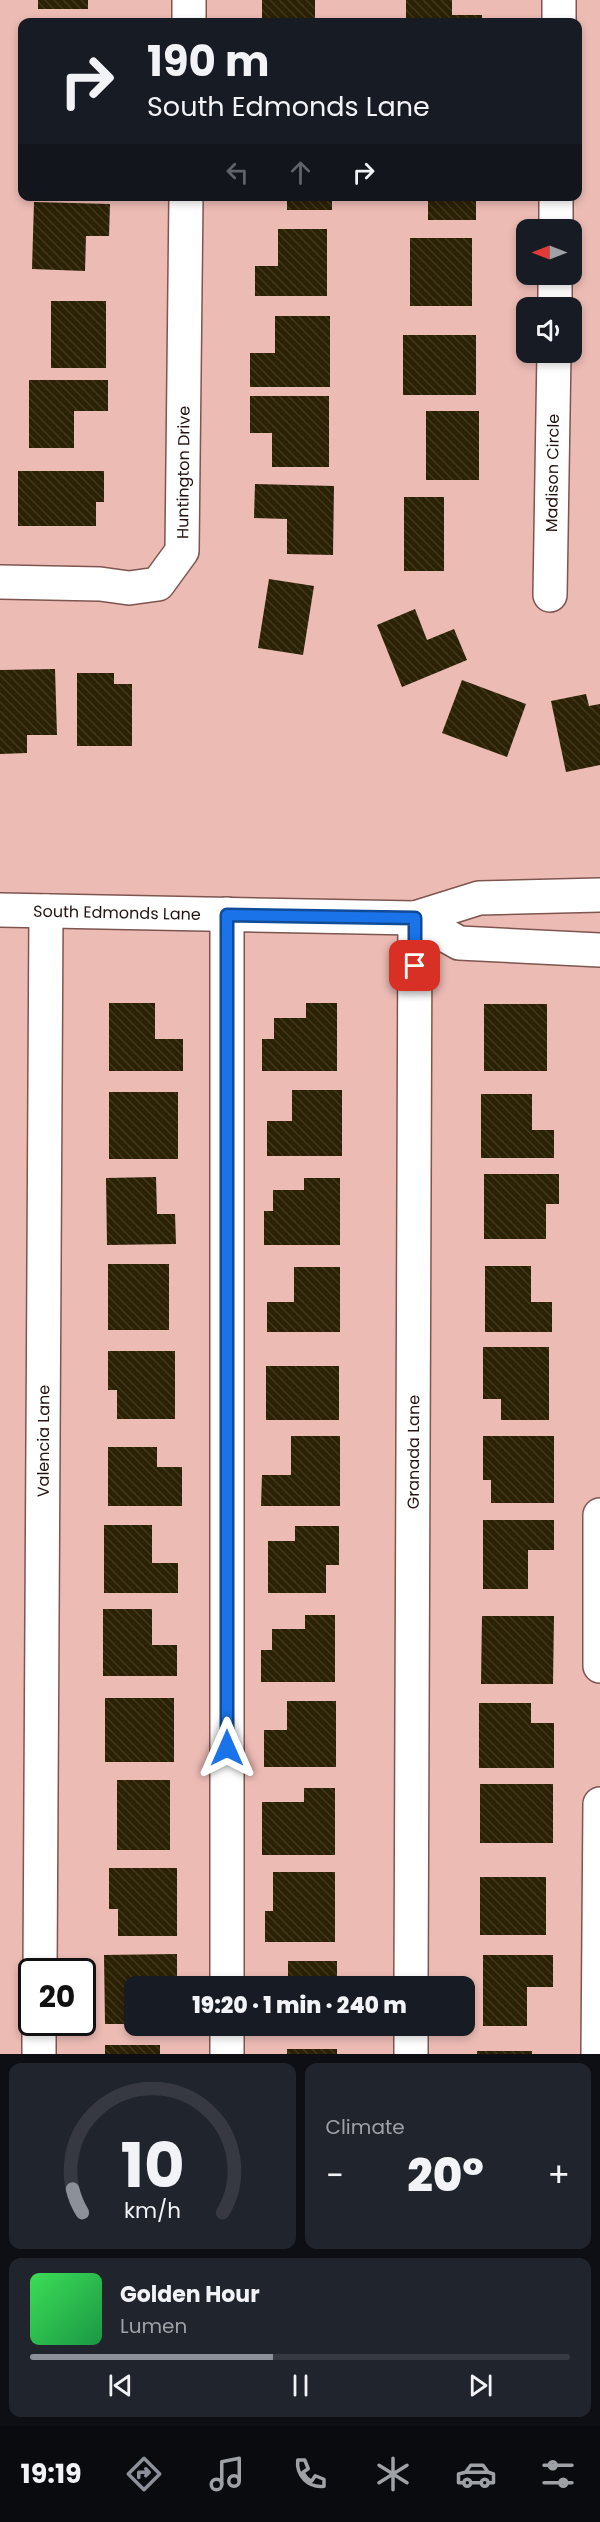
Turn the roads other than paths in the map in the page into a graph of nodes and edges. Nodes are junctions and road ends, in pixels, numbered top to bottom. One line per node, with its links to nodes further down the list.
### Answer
1 (189, 0): 3 (street)
2 (559, 0): 4 (street)
3 (189, 18)
4 (559, 18)
5 (186, 201): 9 (street, Huntington Drive)
6 (556, 201): 7 (street)
7 (556, 219)
8 (554, 363): 10 (street, Madison Circle)
9 (0, 582)
10 (550, 595)
11 (600, 895): 15 (street, South Edmonds Lane)
12 (0, 910): 13 (street, South Edmonds Lane)
13 (46, 911): 14 (street, South Edmonds Lane); 20 (street, Valencia Lane)
14 (227, 915): 15 (street, South Edmonds Lane); 21 (street)
15 (415, 918): 16 (street, South Edmonds Lane); 22 (street, Granada Lane)
16 (600, 950)
17 (600, 1515): 18 (street)
18 (600, 1666)
19 (600, 1804): 29 (street)
20 (40, 1958)
21 (227, 1976)
22 (411, 1976)
23 (39, 2036): 26 (street)
24 (227, 2036): 27 (street)
25 (411, 2036): 28 (street)
26 (39, 2054)
27 (227, 2054)
28 (411, 2054)
29 (598, 2054)

